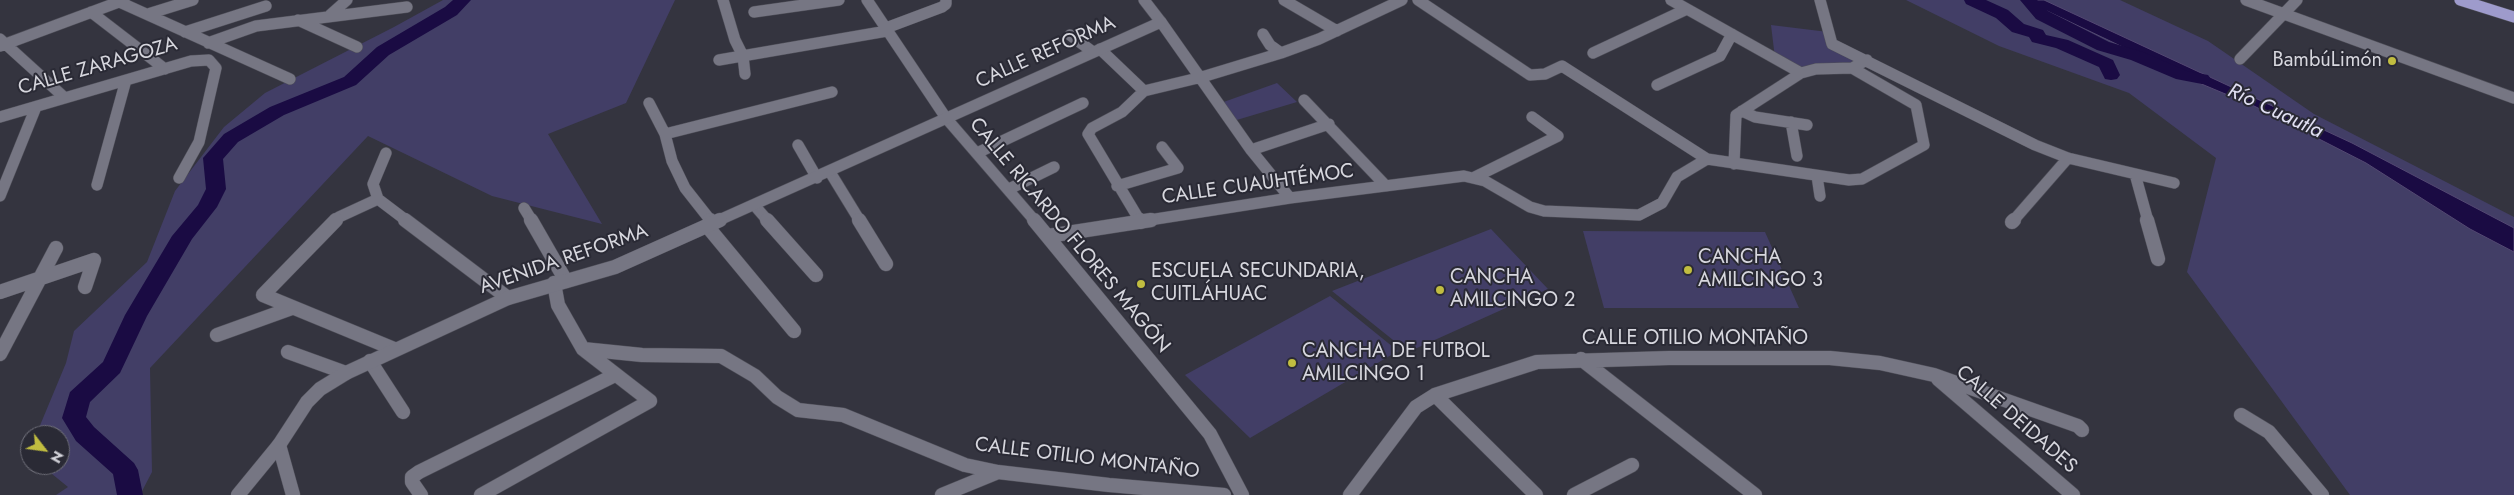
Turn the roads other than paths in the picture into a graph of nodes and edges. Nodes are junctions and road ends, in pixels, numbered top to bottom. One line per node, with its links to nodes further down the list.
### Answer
1 (193, 0): 22 (street)
2 (347, 0): 24 (street)
3 (723, 0): 40 (street)
4 (839, 0): 21 (street)
5 (867, 0): 28 (street, CALLE RICARDO FLORES MAGÓN)
6 (1144, 0): 27 (street)
7 (1284, 0): 29 (street)
8 (1402, 0): 29 (street)
9 (1418, 0): 79 (street)
10 (1671, 0): 19 (street)
11 (1820, 0): 43 (street)
12 (2246, 0): 23 (street)
13 (2297, 0): 23 (street)
14 (2460, 0): 25 (main road)
15 (118, 2): 20 (street); 22 (street)
16 (946, 2): 28 (street)
17 (266, 6): 30 (street)
18 (407, 6): 24 (street)
19 (1687, 9): 32 (street); 39 (street)
20 (95, 11): 34 (street); 45 (street)
21 (754, 12)
22 (148, 14): 30 (street)
23 (2284, 14): 41 (street); 58 (street)
24 (330, 15): 26 (street)
25 (2514, 17)
26 (298, 20): 35 (street); 36 (street)
27 (1161, 22): 37 (street, CALLE REFORMA); 49 (street)
28 (887, 30): 40 (street); 67 (street, CALLE RICARDO FLORES MAGÓN)
29 (1337, 31): 38 (street)
30 (185, 32): 35 (street)
31 (1263, 34): 38 (street)
32 (1732, 34): 46 (street); 53 (street)
33 (1070, 35): 37 (street)
34 (2, 43): 57 (street)
35 (208, 43): 50 (street)
36 (357, 47)
37 (1097, 50): 54 (street); 67 (street, CALLE REFORMA)
38 (1281, 53): 49 (street)
39 (1593, 53)
40 (743, 56): 42 (street); 48 (street)
41 (2240, 59)
42 (719, 60)
43 (1868, 60): 44 (street); 47 (street)
44 (1852, 68): 46 (street); 52 (street)
45 (165, 69): 51 (street, CALLE ZARAGOZA); 87 (street, CALLE ZARAGOZA)
46 (1801, 73): 64 (street)
47 (1893, 73): 52 (street); 56 (street)
48 (745, 74)
49 (1202, 77): 54 (street); 74 (street)
50 (290, 79)
51 (126, 80): 57 (street, CALLE ZARAGOZA); 90 (street)
52 (1877, 81): 62 (street)
53 (1658, 85)
54 (1144, 91): 91 (street)
55 (832, 92): 71 (street)
56 (1936, 97): 62 (street); 78 (street)
57 (65, 98): 63 (street, CALLE ZARAGOZA)
58 (2514, 98)
59 (1304, 100): 69 (street)
60 (649, 103): 71 (street)
61 (1083, 103): 76 (street)
62 (1916, 105): 85 (street)
63 (36, 106): 65 (street, CALLE ZARAGOZA); 82 (street)
64 (1742, 110): 68 (street); 80 (street)
65 (0, 117)
66 (1532, 117): 86 (street)
67 (946, 118): 76 (street, CALLE RICARDO FLORES MAGÓN); 83 (street, AVENIDA REFORMA)
68 (1791, 122): 70 (street); 77 (street)
69 (1328, 124): 74 (street); 92 (street)
70 (1807, 125)
71 (665, 134): 102 (street)
72 (798, 145): 88 (street)
73 (1162, 147): 91 (street)
74 (1251, 150): 96 (street)
75 (386, 153): 97 (street)
76 (977, 153): 93 (street, CALLE RICARDO FLORES MAGÓN)
77 (1797, 156)
78 (2068, 158): 84 (street); 101 (street)
79 (1707, 159): 80 (street); 86 (street)
80 (1734, 164): 85 (street)
81 (1054, 167): 93 (street)
82 (6, 168): 94 (street)
83 (830, 172): 88 (street, AVENIDA REFORMA); 106 (street)
84 (2136, 174): 89 (street); 105 (street)
85 (1817, 176): 95 (street)
86 (1475, 177): 92 (street, CALLE CUAUHTÉMOC)
87 (179, 178)
88 (817, 178): 98 (street, AVENIDA REFORMA)
89 (2174, 183)
90 (97, 185)
91 (1117, 186): 100 (street)
92 (1386, 186): 96 (street, CALLE CUAUHTÉMOC)
93 (1009, 190): 103 (street, CALLE RICARDO FLORES MAGÓN)
94 (0, 196)
95 (1820, 196)
96 (1290, 198): 100 (street, CALLE CUAUHTÉMOC)
97 (378, 199): 112 (street); 113 (street)
98 (755, 206): 102 (street, AVENIDA REFORMA); 107 (street)
99 (524, 208): 109 (street)
100 (1141, 222): 103 (street, CALLE CUAUHTÉMOC)
101 (2012, 222)
102 (710, 225): 109 (street, AVENIDA REFORMA); 114 (street)
103 (1048, 236): 142 (street, CALLE RICARDO FLORES MAGÓN)
104 (56, 248): 108 (street)
105 (2158, 259)
106 (886, 264)
107 (816, 275)
108 (38, 278): 110 (street); 111 (street); 119 (street)
109 (560, 282): 112 (street, AVENIDA REFORMA); 117 (street)
110 (85, 287)
111 (0, 292)
112 (508, 298): 116 (street, AVENIDA REFORMA)
113 (292, 308): 115 (street); 116 (street)
114 (794, 331)
115 (218, 335)
116 (394, 349): 121 (street, AVENIDA REFORMA)
117 (584, 349): 123 (street); 131 (street, CALLE OTILIO MONTAÑO)
118 (288, 352): 122 (street)
119 (0, 354)
120 (1581, 359): 124 (street, CALLE OTILIO MONTAÑO); 125 (street, CALLE OTILIO MONTAÑO); 145 (street)
121 (370, 361): 122 (street, AVENIDA REFORMA); 126 (street)
122 (346, 373): 129 (street, AVENIDA REFORMA)
123 (615, 375): 137 (street); 138 (street)
124 (1934, 376): 128 (street, CALLE OTILIO MONTAÑO); 134 (street, CALLE DEIDADES)
125 (1435, 395): 133 (street); 143 (street, CALLE OTILIO MONTAÑO)
126 (402, 412)
127 (2241, 415): 146 (street)
128 (2082, 430)
129 (279, 445): 135 (street, AVENIDA REFORMA); 136 (street)
130 (1632, 465): 144 (street)
131 (998, 472): 132 (street, CALLE OTILIO MONTAÑO); 139 (street)
132 (1109, 485): 140 (street); 141 (street, CALLE OTILIO MONTAÑO)
133 (1530, 494)
134 (2067, 494)
135 (238, 495)
136 (293, 495)
137 (421, 495)
138 (481, 495)
139 (942, 495)
140 (1096, 495)
141 (1224, 495)
142 (1242, 495)
143 (1350, 495)
144 (1574, 495)
145 (1755, 495)
146 (2322, 495)

